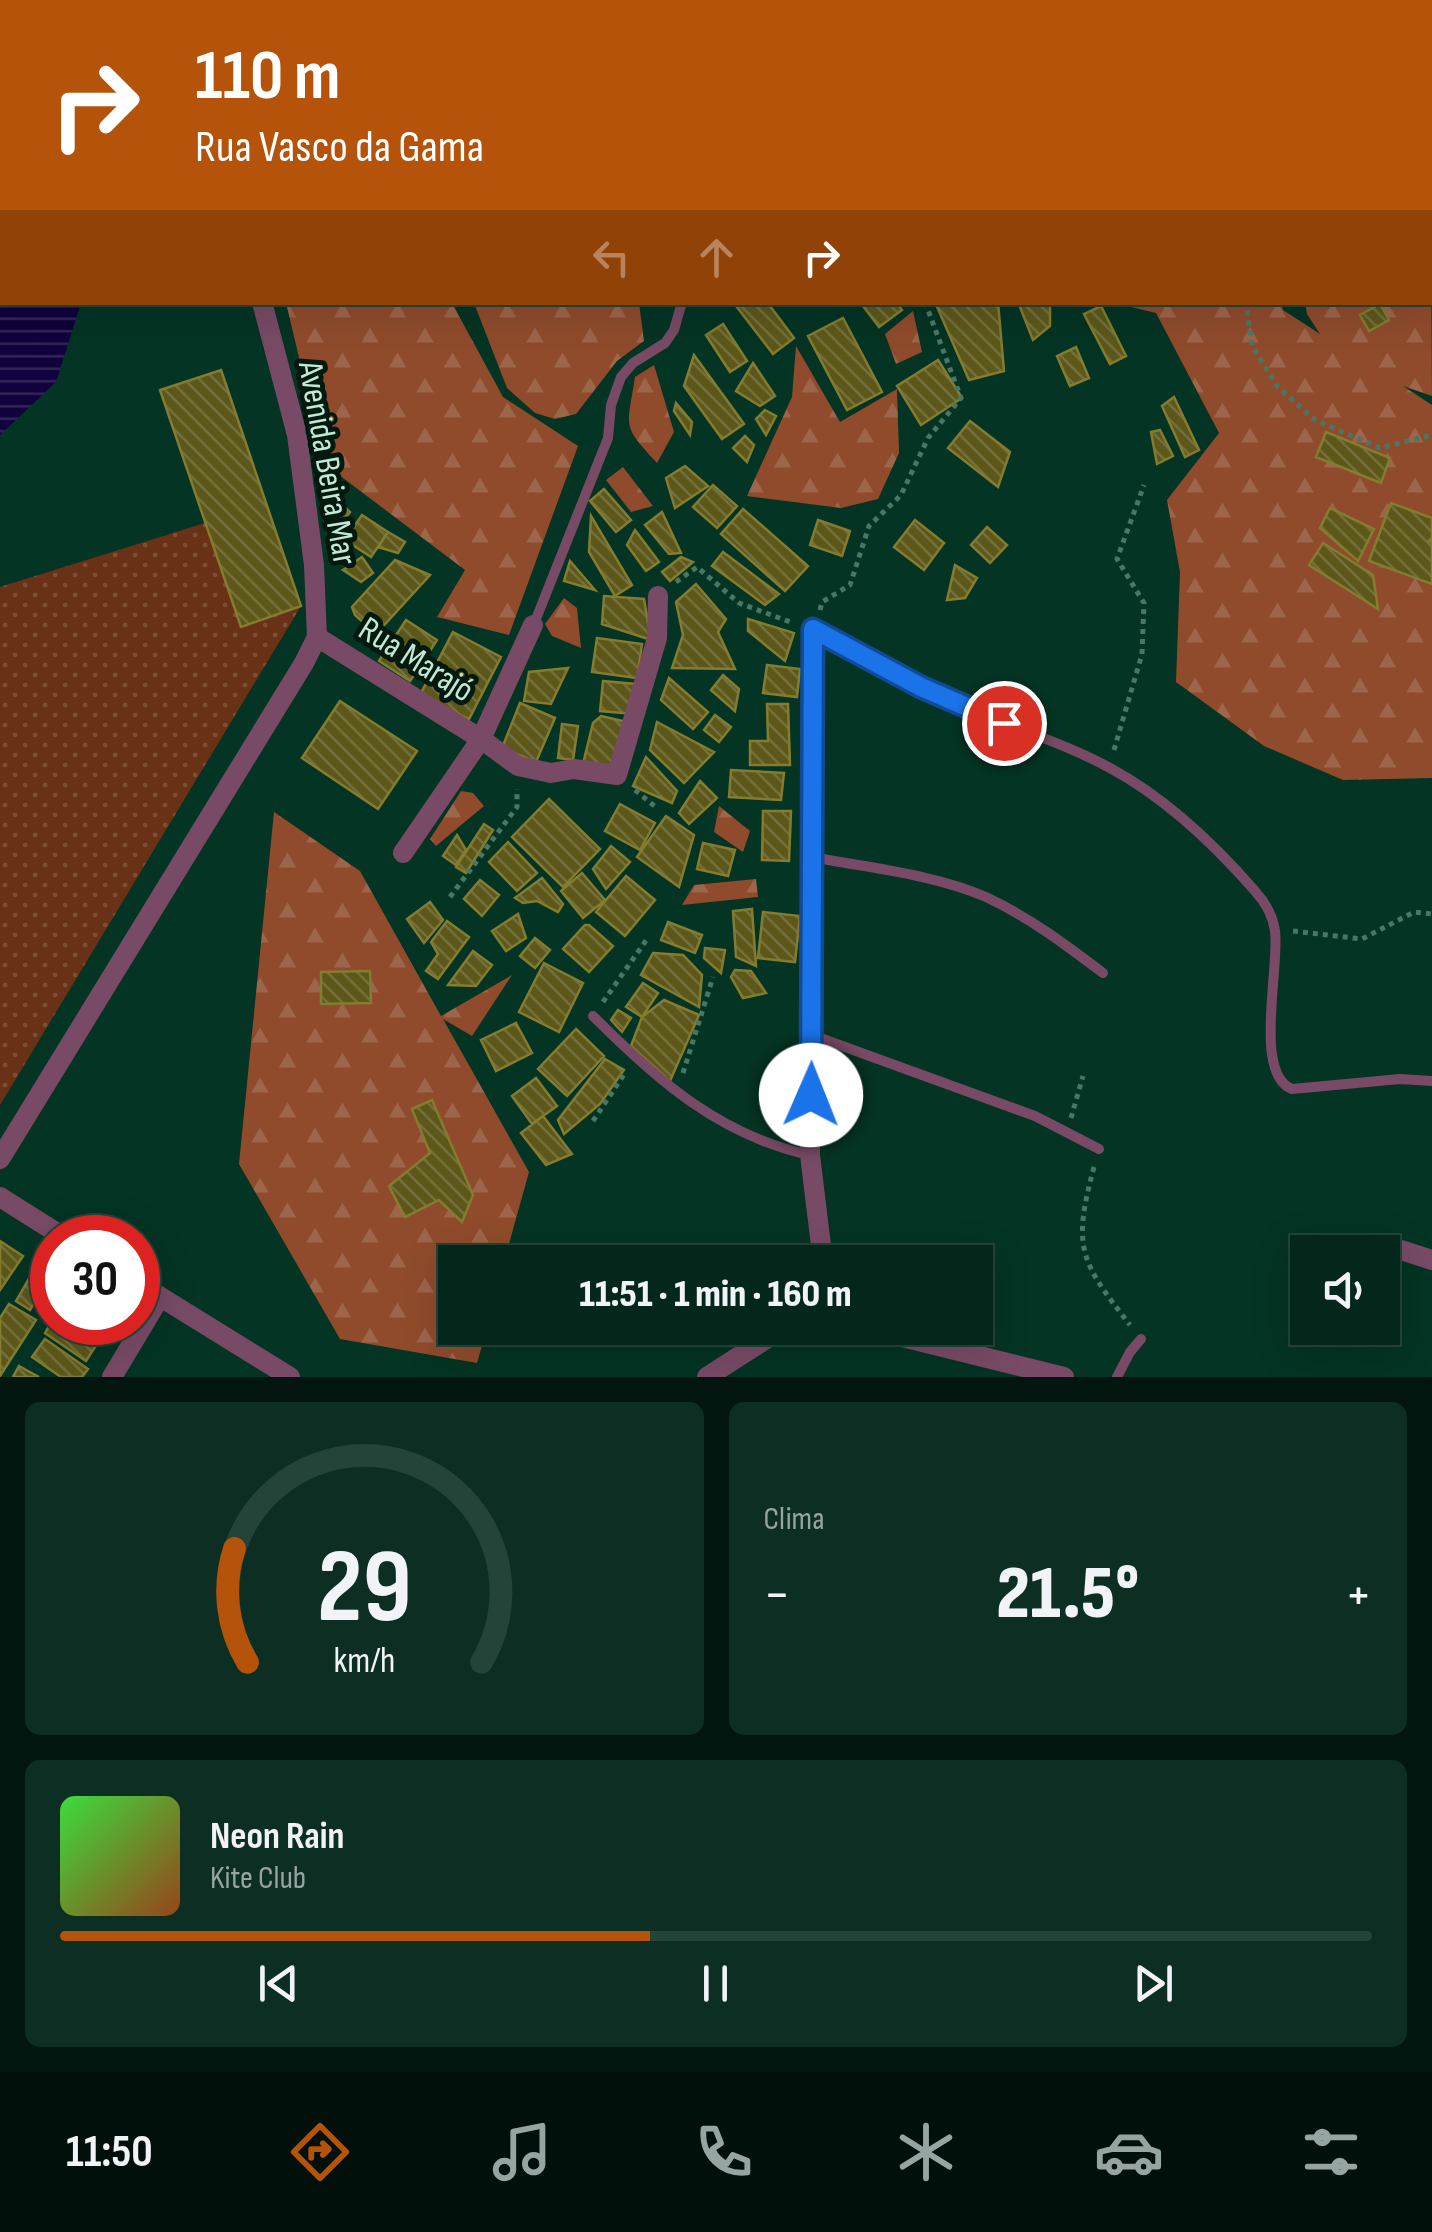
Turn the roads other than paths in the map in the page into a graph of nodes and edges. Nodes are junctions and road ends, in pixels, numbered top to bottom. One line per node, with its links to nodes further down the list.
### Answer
1 (263, 305): 6 (street, Avenida Beira Mar)
2 (681, 305): 4 (lane, Rua Marajó)
3 (658, 596): 7 (street)
4 (534, 625): 7 (street, Rua Marajó)
5 (813, 629): 9 (street); 13 (lane)
6 (317, 637): 7 (street, Rua Marajó); 16 (street, Rua Marajó)
7 (481, 739): 8 (street)
8 (403, 854)
9 (811, 857): 10 (lane); 12 (street)
10 (1103, 974)
11 (593, 1016): 15 (lane)
12 (812, 1035): 14 (lane); 15 (street)
13 (1432, 1082)
14 (1098, 1149)
15 (810, 1155): 19 (street)
16 (0, 1159)
17 (0, 1198): 18 (street)
18 (30, 1216)
19 (820, 1245)
20 (1401, 1250): 21 (street)
21 (1432, 1260)
22 (160, 1297): 28 (street)
23 (1141, 1339): 31 (lane)
24 (131, 1345): 27 (street)
25 (757, 1345): 29 (street)
26 (935, 1345): 30 (street)
27 (112, 1377)
28 (290, 1377)
29 (707, 1377)
30 (1064, 1377)
31 (1117, 1377)

